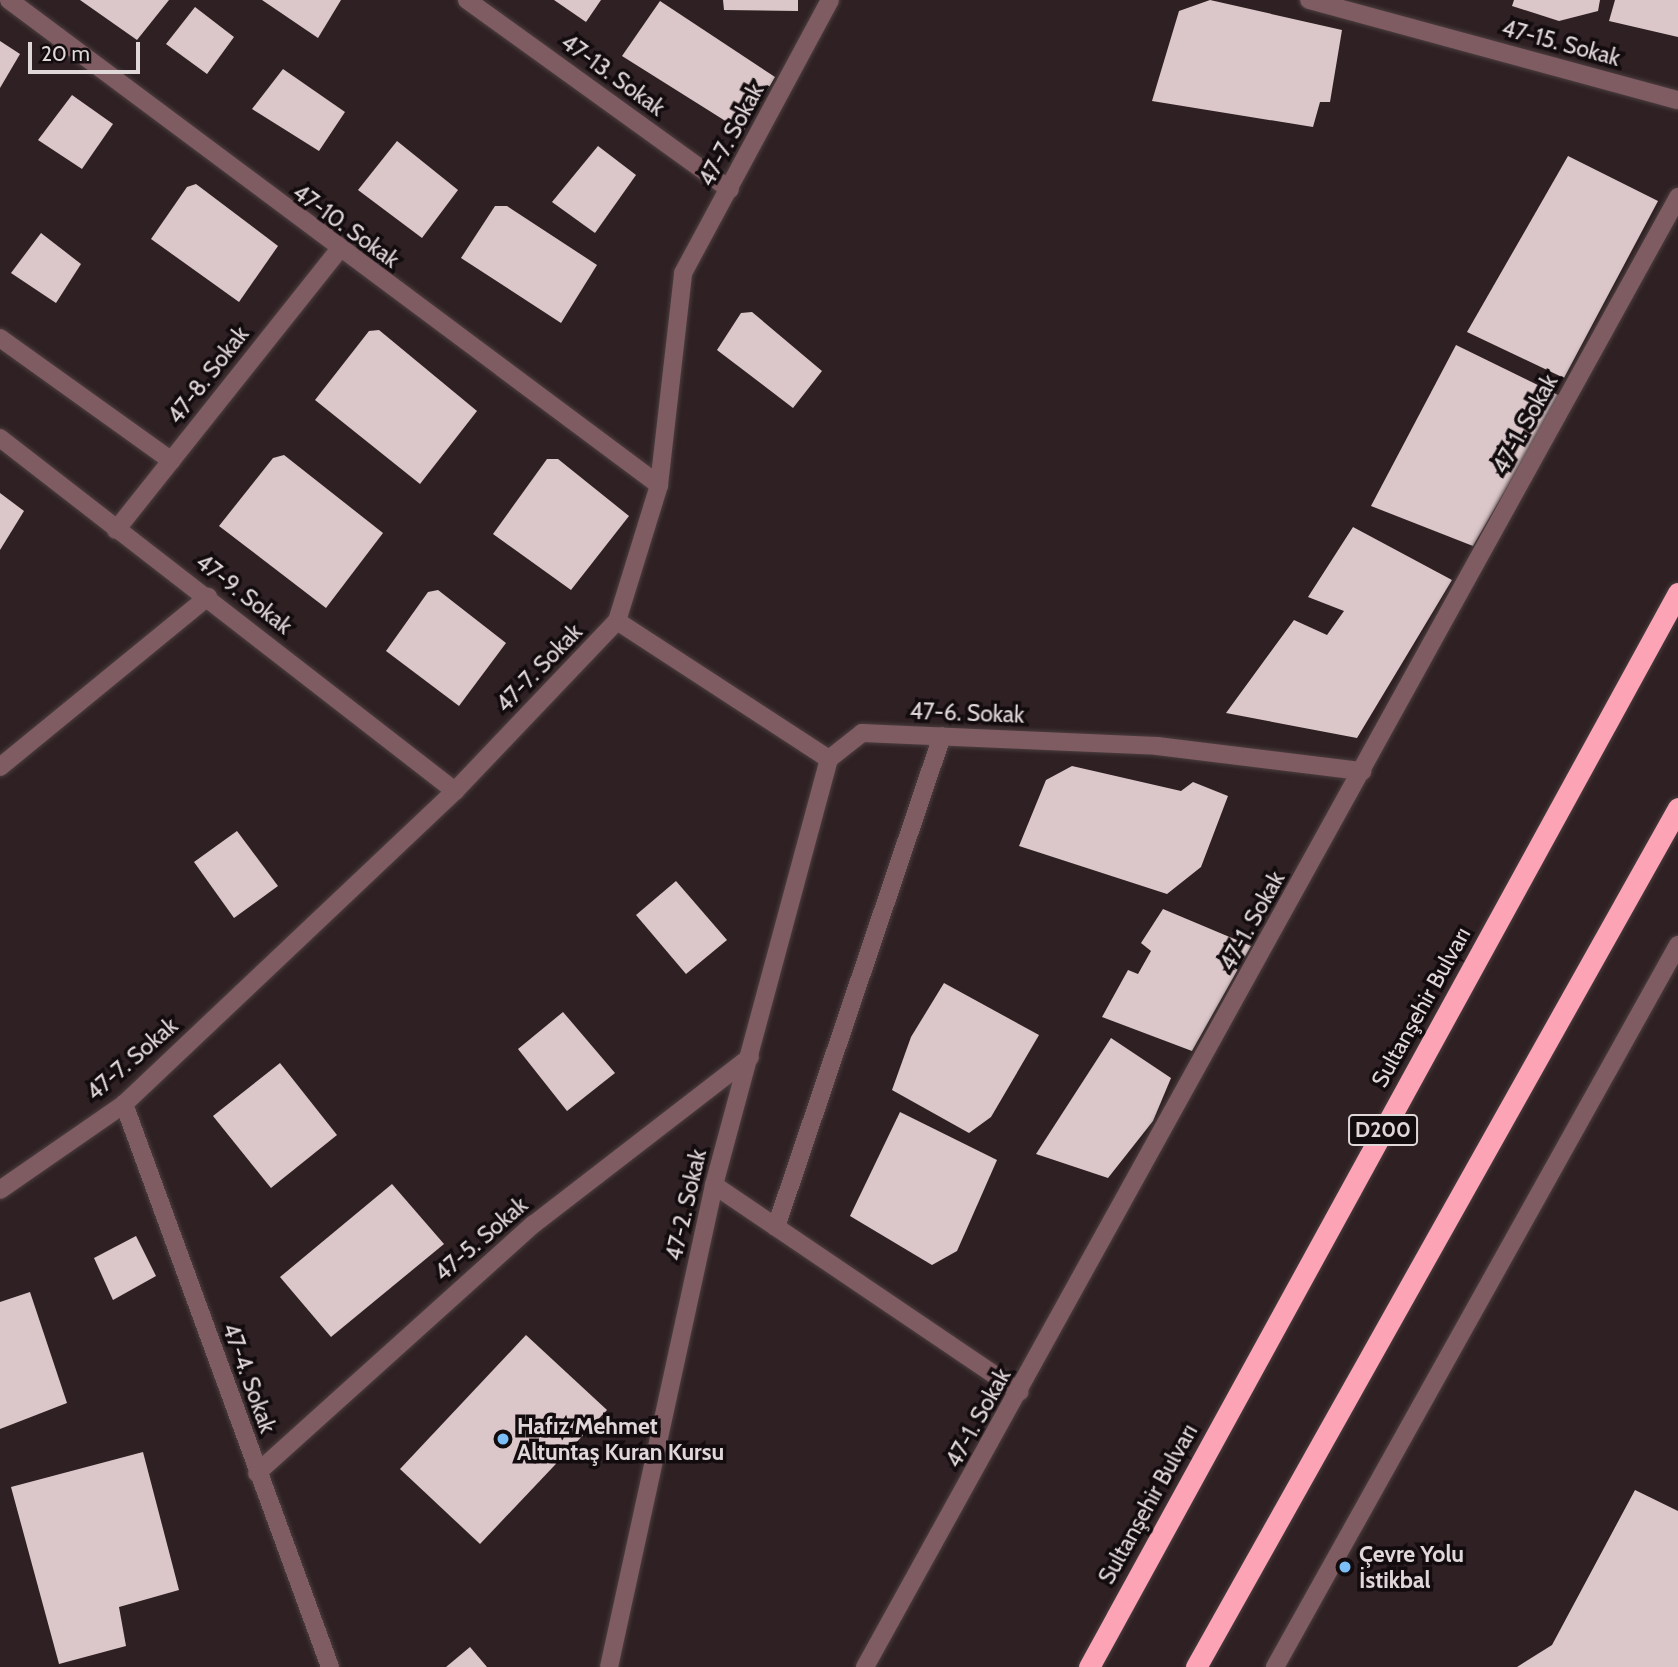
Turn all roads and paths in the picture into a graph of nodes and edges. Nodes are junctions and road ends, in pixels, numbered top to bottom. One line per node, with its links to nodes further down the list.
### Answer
1 (9, 0): 8 (street, 47-10. Sokak)
2 (467, 0): 6 (street, 47-13. Sokak)
3 (830, 0): 6 (street, 47-7. Sokak)
4 (1309, 0): 5 (street, 47-15. Sokak)
5 (1678, 100)
6 (730, 190): 12 (street, 47-7. Sokak)
7 (1678, 197): 20 (street, 47-1. Sokak)
8 (338, 251): 11 (street, 47-8. Sokak); 12 (street, 47-10. Sokak)
9 (0, 338): 11 (street)
10 (0, 438): 13 (street, 47-9. Sokak)
11 (172, 461): 13 (street, 47-8. Sokak)
12 (659, 485): 16 (street, 47-7. Sokak)
13 (116, 530): 15 (street, 47-9. Sokak)
14 (1678, 593): 34 (highway, Sultanşehir Bulvarı / D200)
15 (208, 597): 19 (street); 21 (street, 47-9. Sokak)
16 (617, 621): 18 (street); 21 (street, 47-7. Sokak)
17 (942, 736): 18 (street, 47-6. Sokak); 20 (street, 47-6. Sokak); 28 (street)
18 (829, 759): 24 (street, 47-2. Sokak)
19 (0, 767)
20 (1362, 771): 29 (street, 47-1. Sokak)
21 (456, 790): 25 (street, 47-7. Sokak)
22 (1678, 808): 35 (highway)
23 (1678, 945): 36 (street)
24 (750, 1057): 26 (street, 47-2. Sokak); 30 (street, 47-5. Sokak)
25 (124, 1104): 27 (street, 47-7. Sokak); 30 (street, 47-4. Sokak)
26 (714, 1185): 28 (street); 32 (street, 47-2. Sokak)
27 (0, 1190)
28 (776, 1227): 29 (street)
29 (1020, 1392): 33 (street, 47-1. Sokak)
30 (257, 1474): 31 (street, 47-4. Sokak)
31 (330, 1667)
32 (609, 1667)
33 (865, 1667)
34 (1088, 1667)
35 (1196, 1667)
36 (1275, 1667)

